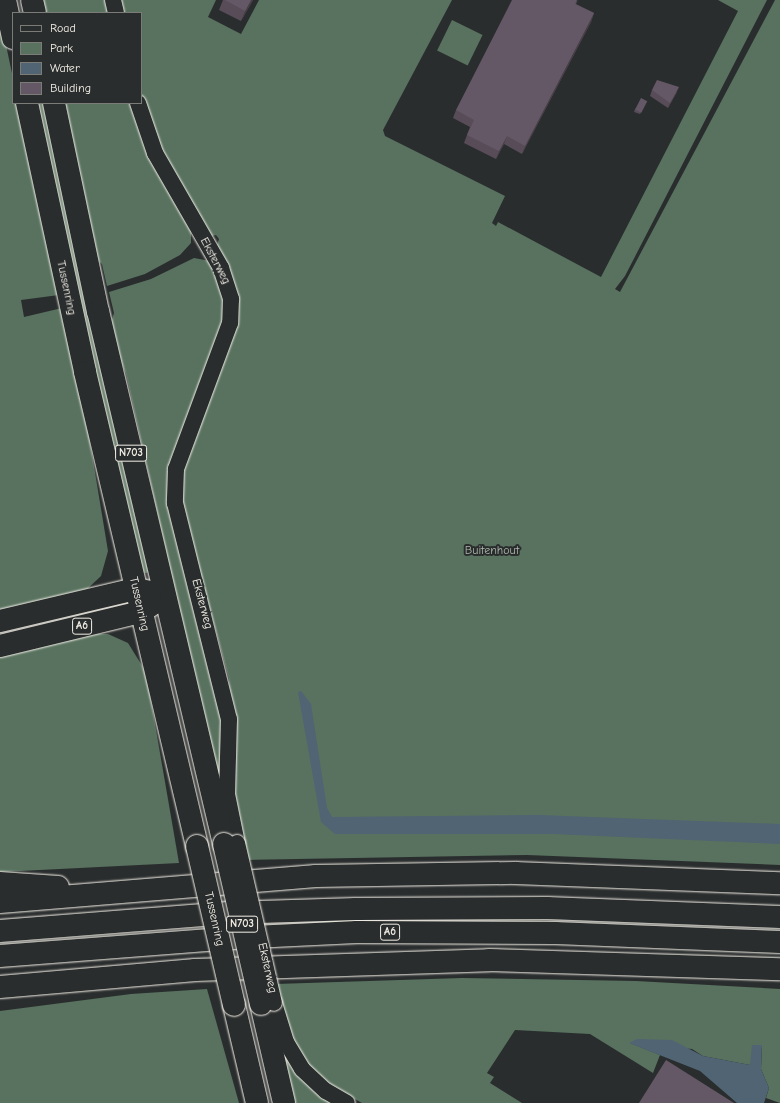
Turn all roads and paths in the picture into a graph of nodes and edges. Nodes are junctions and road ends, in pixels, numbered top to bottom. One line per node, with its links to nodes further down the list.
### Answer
1 (5, 0): 6 (highway)
2 (32, 0): 4 (highway)
3 (113, 0): 5 (street)
4 (35, 12)
5 (116, 12)
6 (12, 33)
7 (27, 104): 10 (highway, Tussenring / N703)
8 (54, 104): 11 (highway, N703)
9 (138, 104): 15 (street, Eksterweg)
10 (136, 589): 11 (highway, A6); 12 (highway, Tussenring / N703); 13 (highway, A6)
11 (165, 594): 12 (highway, A6); 15 (highway, N703)
12 (141, 612): 14 (highway, A6); 29 (highway, Tussenring / N703, bridge)
13 (0, 621)
14 (0, 646)
15 (231, 844): 28 (highway, N703, bridge)
16 (0, 883): 18 (highway)
17 (780, 883): 18 (highway)
18 (113, 892): 19 (highway)
19 (0, 902)
20 (780, 917): 21 (highway, A6)
21 (0, 931)
22 (780, 942): 23 (highway, A6)
23 (0, 956)
24 (780, 969): 25 (highway)
25 (150, 973): 26 (highway); 27 (highway)
26 (0, 987)
27 (0, 1000)
28 (268, 1003): 30 (highway, N703); 31 (street, Eksterweg)
29 (257, 1103)
30 (284, 1103)
31 (347, 1103)

